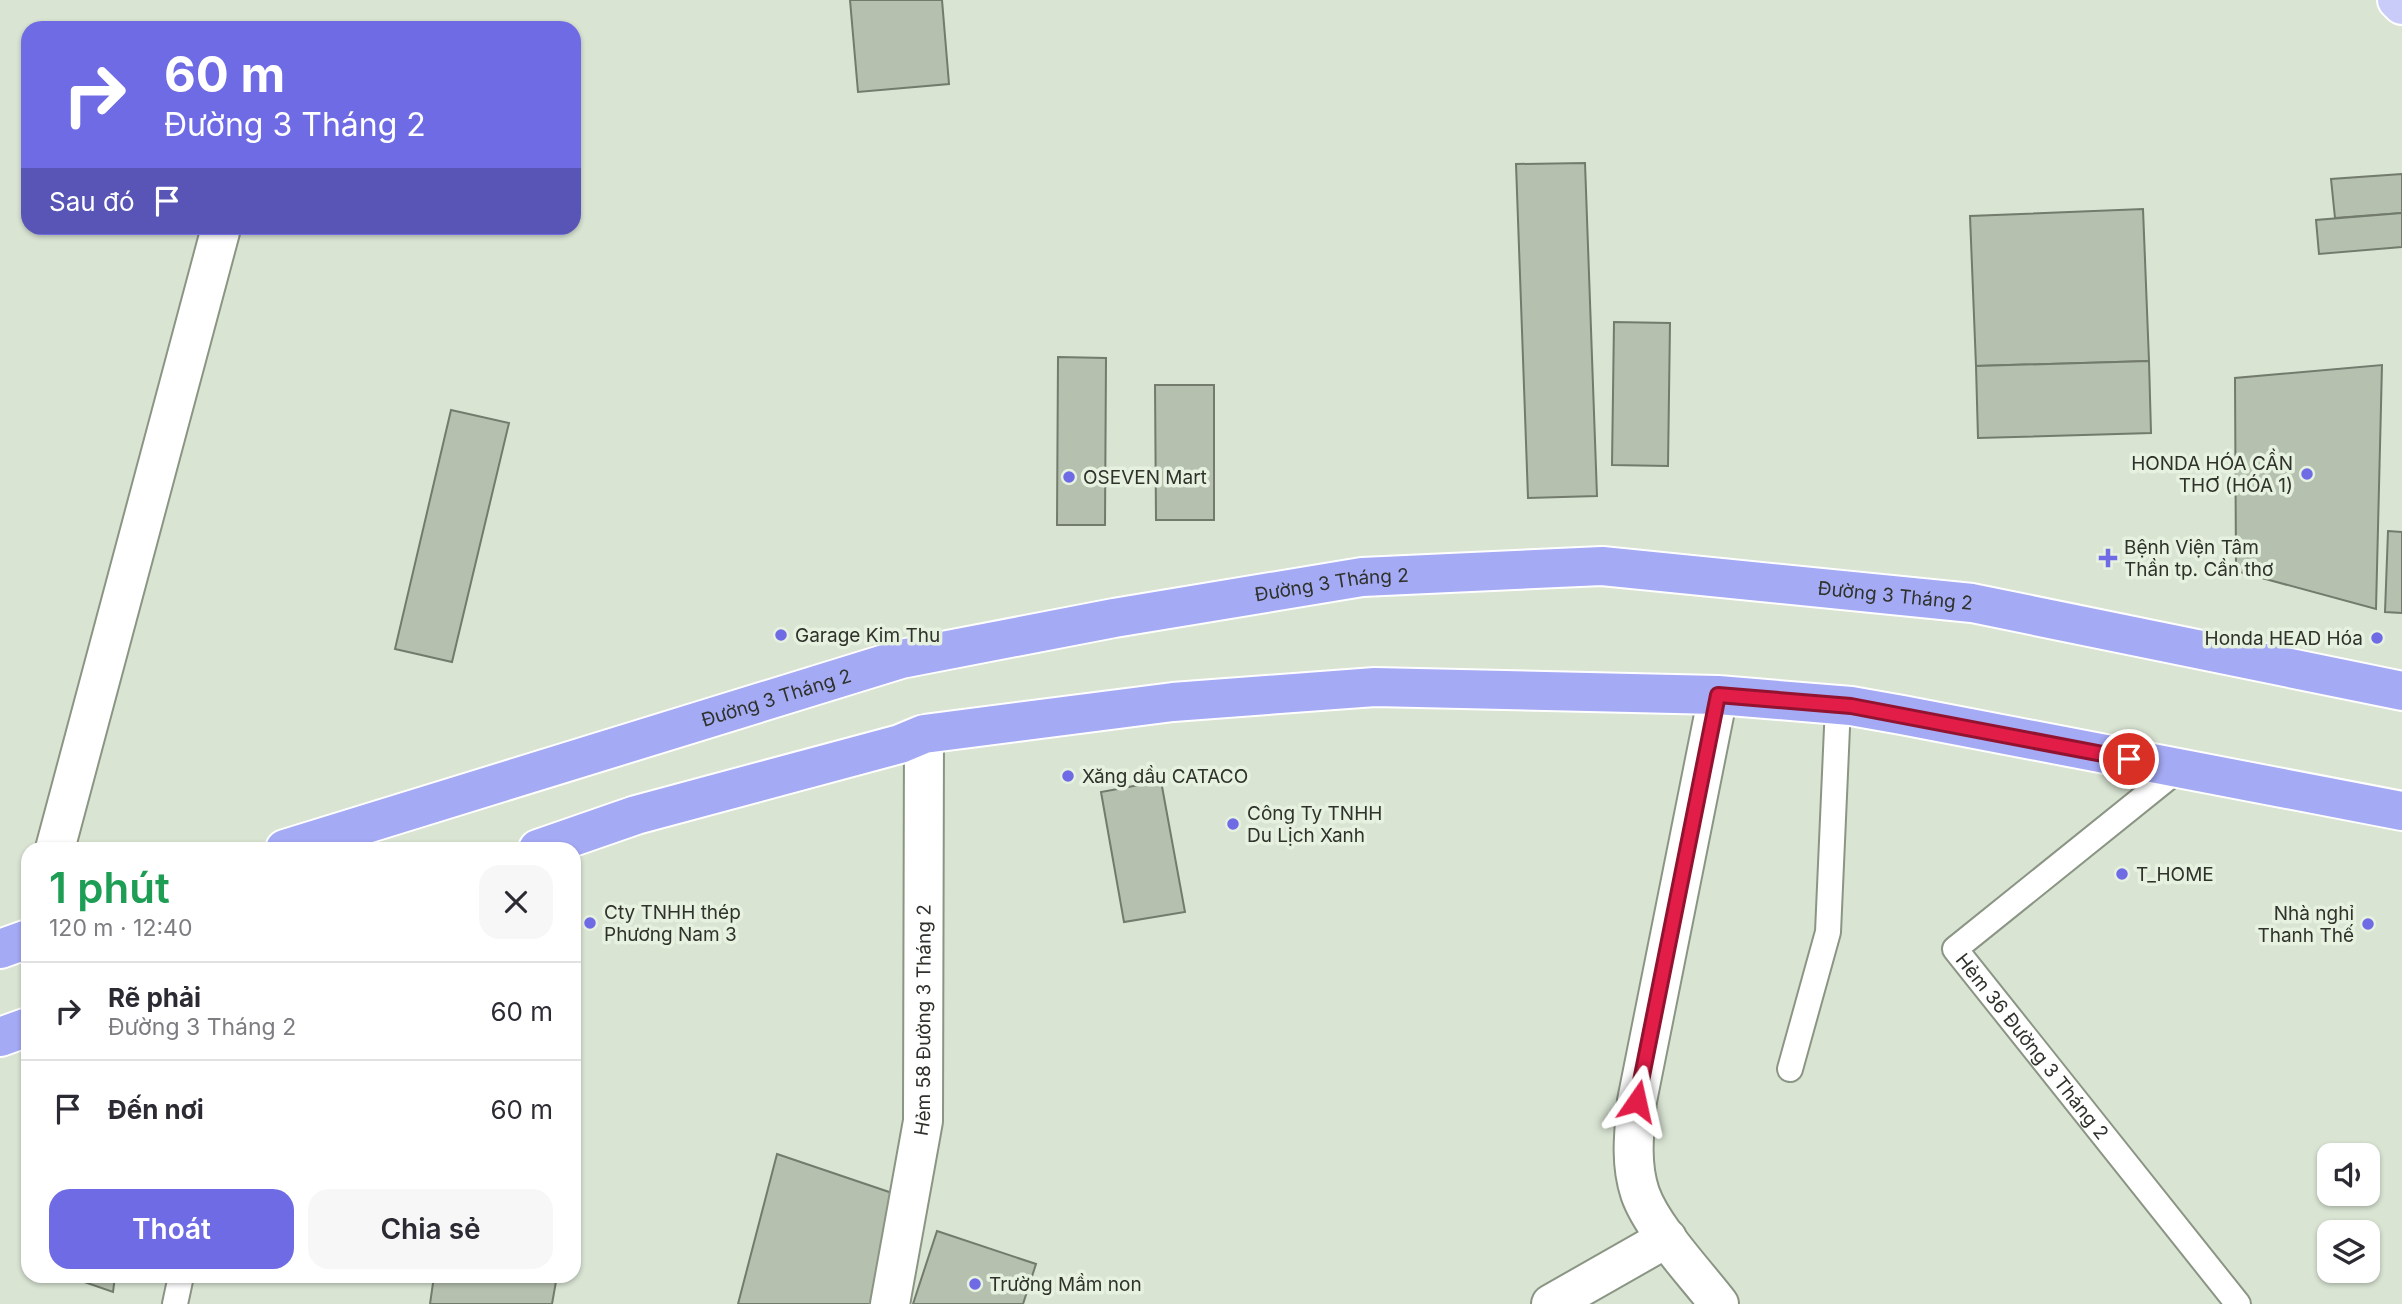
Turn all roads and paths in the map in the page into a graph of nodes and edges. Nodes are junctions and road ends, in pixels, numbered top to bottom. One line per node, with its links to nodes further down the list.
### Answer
1 (2398, 0): 2 (main road)
2 (2402, 5)
3 (219, 235): 10 (street)
4 (2402, 691): 11 (highway, Đường 3 Tháng 2)
5 (1718, 695): 6 (highway); 7 (highway); 18 (street)
6 (1838, 705): 8 (highway); 17 (lane)
7 (924, 734): 12 (highway); 21 (street, Hẻm 58 Đường 3 Tháng 2)
8 (2180, 768): 9 (highway); 24 (lane, Hẻm 36 Đường 3 Tháng 2)
9 (2402, 811)
10 (57, 842)
11 (308, 842)
12 (558, 842)
13 (21, 942): 14 (highway)
14 (0, 949)
15 (21, 1030): 16 (highway)
16 (0, 1037)
17 (1790, 1069)
18 (1667, 1238): 22 (street); 23 (street)
19 (180, 1283): 20 (lane)
20 (175, 1304)
21 (890, 1304)
22 (1551, 1304)
23 (1719, 1304)
24 (2238, 1304)

